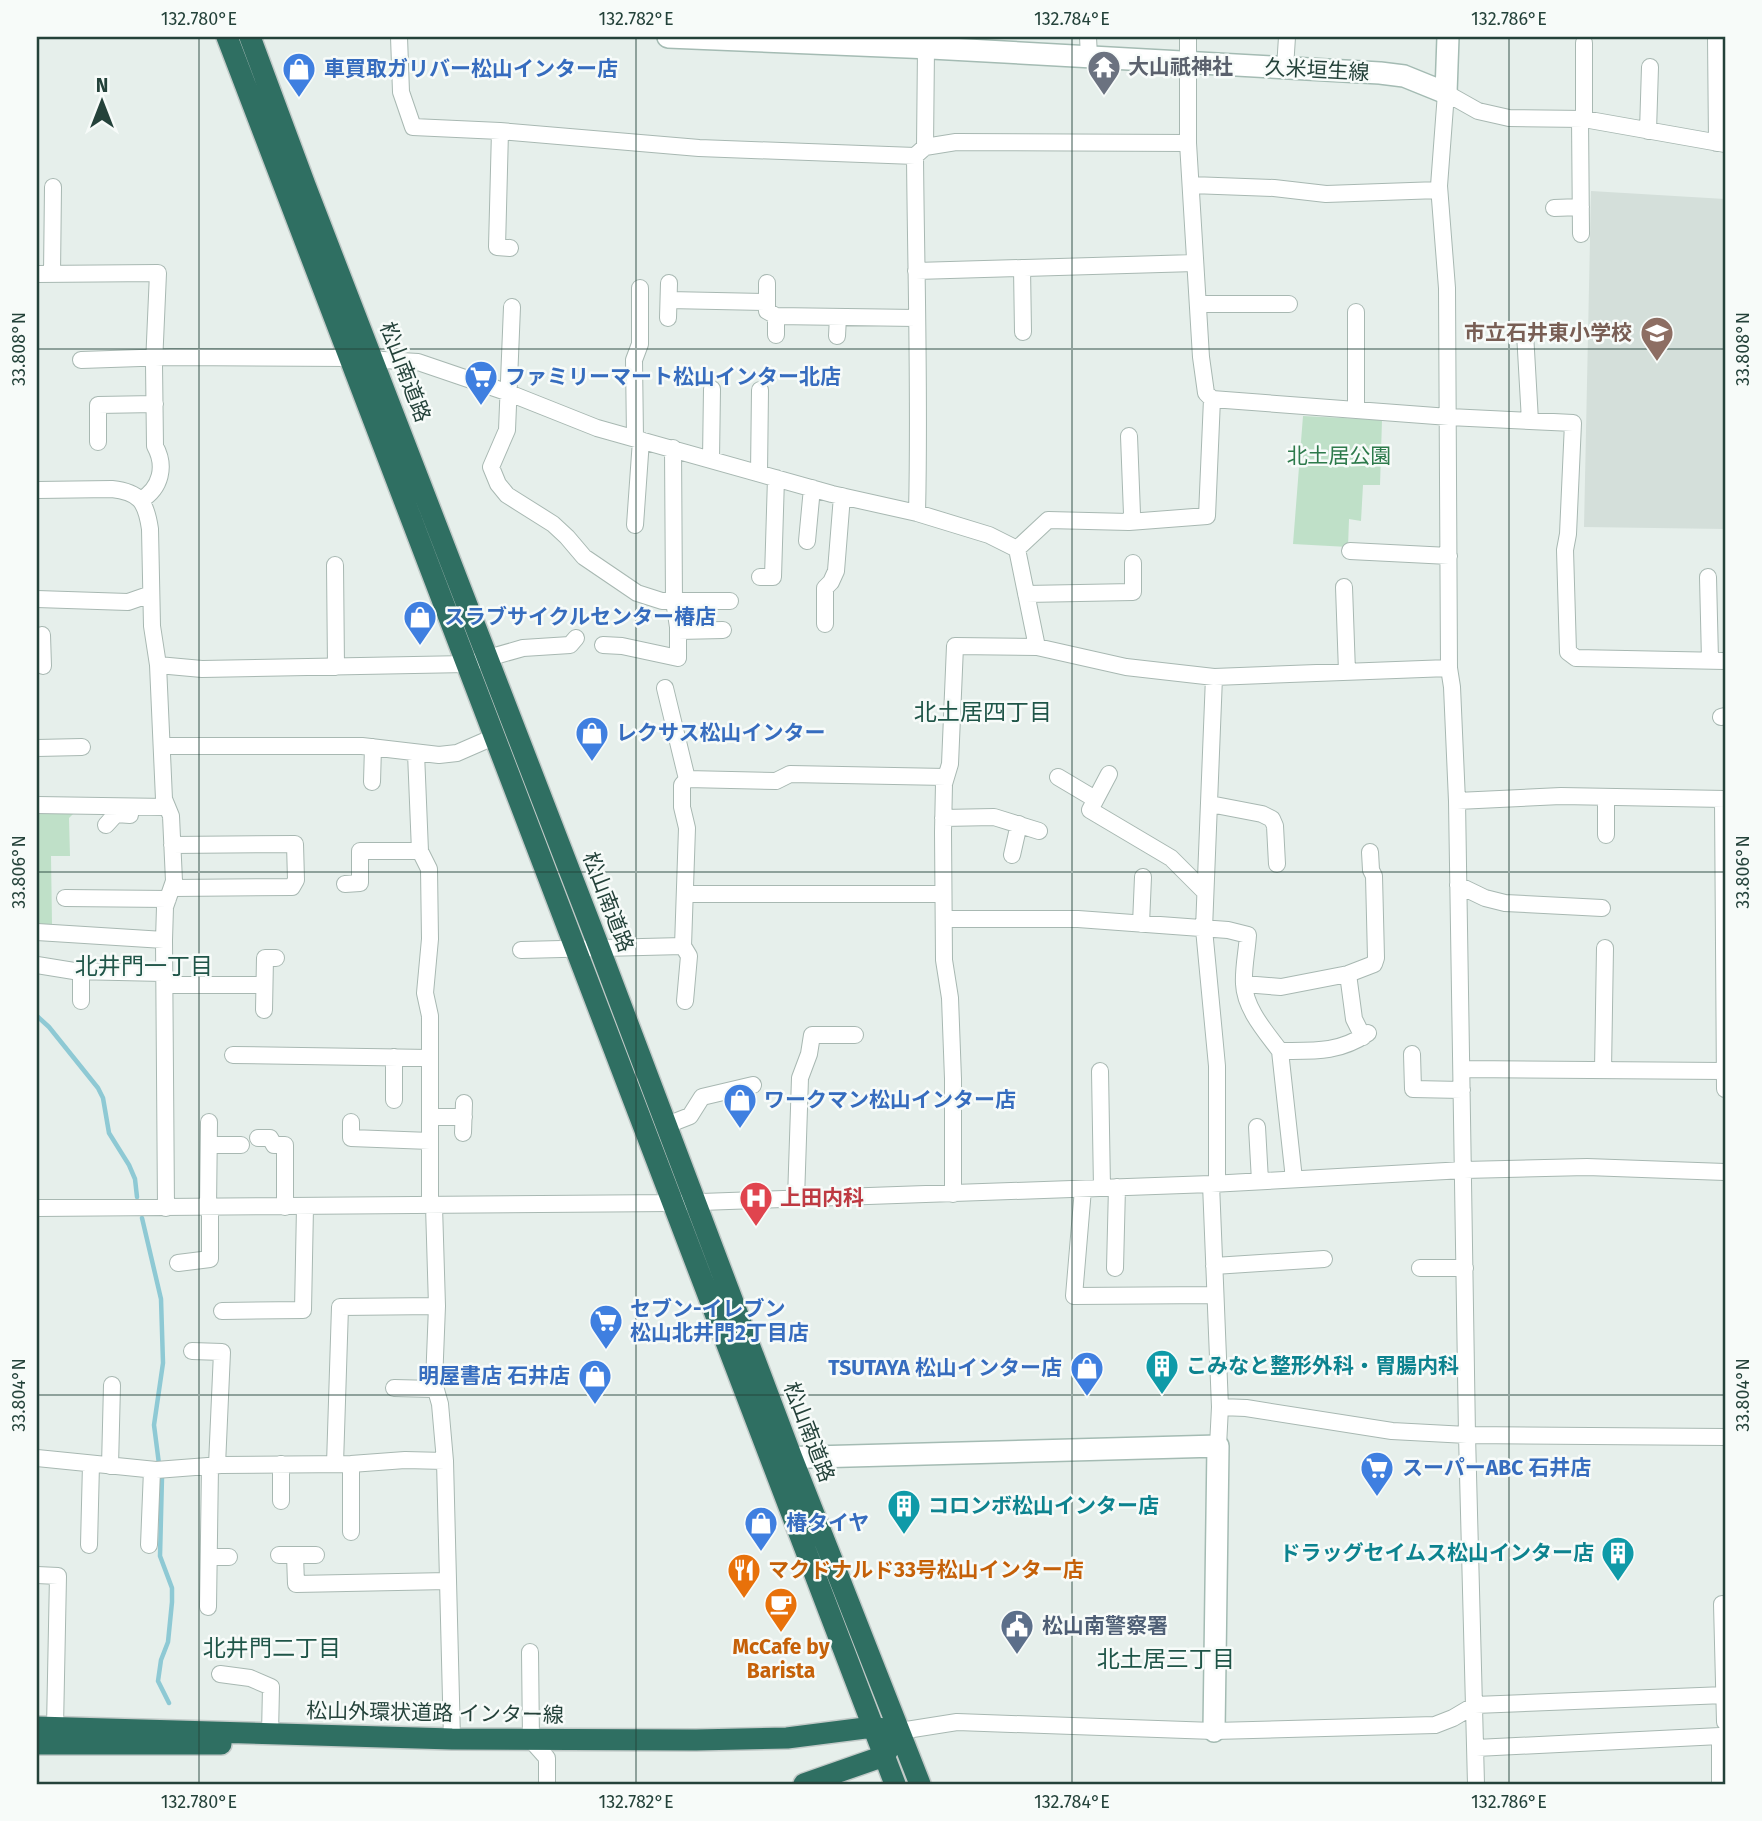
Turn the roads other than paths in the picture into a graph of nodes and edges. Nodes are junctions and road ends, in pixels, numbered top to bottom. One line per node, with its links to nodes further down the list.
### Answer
1 (227, 37): 48 (highway, 松山南道路)
2 (250, 37): 49 (highway, 松山南道路)
3 (399, 37): 17 (street)
4 (668, 37): 10 (main road, 久米垣生線)
5 (1188, 37): 12 (street)
6 (1287, 37): 14 (street)
7 (1448, 37): 15 (main road)
8 (1716, 37): 20 (street)
9 (1584, 43): 16 (street)
10 (929, 44): 11 (main road, 久米垣生線); 21 (street)
11 (1088, 47): 12 (main road, 久米垣生線)
12 (1187, 64): 14 (main road, 久米垣生線); 19 (street)
13 (1650, 67): 18 (street)
14 (1285, 68): 15 (main road, 久米垣生線)
15 (1446, 93): 16 (street); 24 (street)
16 (1582, 119): 18 (street); 25 (street)
17 (500, 131): 21 (street); 28 (street)
18 (1648, 131): 20 (street)
19 (1188, 143): 21 (street); 22 (street)
20 (1721, 144)
21 (920, 151): 31 (street)
22 (1191, 185): 24 (street); 29 (street)
23 (53, 187): 32 (street)
24 (1439, 190): 57 (street)
25 (1581, 207): 26 (street); 27 (street)
26 (1554, 208)
27 (1581, 234)
28 (510, 248)
29 (1195, 262): 30 (street); 35 (street)
30 (1022, 268): 31 (street); 43 (street)
31 (916, 271): 42 (street)
32 (44, 274): 47 (street)
33 (767, 283): 38 (street)
34 (640, 288): 60 (street)
35 (1198, 304): 36 (street); 54 (street)
36 (1289, 304)
37 (512, 307): 53 (street)
38 (772, 309): 40 (street); 41 (street); 45 (street)
39 (1356, 312): 56 (street)
40 (838, 317): 42 (street); 46 (street)
41 (668, 318)
42 (916, 318): 70 (street)
43 (1023, 332)
44 (1525, 333): 58 (street)
45 (776, 335)
46 (837, 335)
47 (155, 357): 48 (street); 50 (street); 55 (street)
48 (349, 358): 49 (street); 93 (highway, 松山南道路)
49 (373, 359): 53 (street); 93 (highway, 松山南道路)
50 (81, 360)
51 (712, 389): 63 (street)
52 (760, 390): 64 (street)
53 (509, 393): 60 (street); 85 (street)
54 (1212, 398): 56 (street); 71 (street)
55 (155, 404): 61 (street); 69 (street)
56 (1356, 410): 57 (street)
57 (1449, 417): 58 (street); 76 (street)
58 (1530, 421): 94 (street)
59 (1129, 436): 71 (street)
60 (638, 439): 62 (street); 72 (street)
61 (98, 442)
62 (673, 448): 63 (street); 85 (street)
63 (711, 459): 64 (street)
64 (759, 473): 65 (street)
65 (776, 478): 66 (street); 79 (street)
66 (812, 488): 68 (street); 73 (street)
67 (37, 490): 69 (street)
68 (842, 496): 70 (street); 87 (street)
69 (141, 500): 82 (street)
70 (918, 513): 74 (street)
71 (1129, 522): 74 (street)
72 (635, 525)
73 (807, 541)
74 (1017, 550): 83 (street)
75 (1350, 551): 76 (street)
76 (1449, 556): 97 (street)
77 (1133, 563): 83 (street)
78 (335, 565): 96 (street)
79 (760, 577)
80 (1708, 577): 94 (street)
81 (1344, 587): 98 (street)
82 (151, 594): 84 (street); 95 (street)
83 (1026, 594): 92 (street)
84 (37, 599)
85 (674, 601): 86 (street); 89 (street)
86 (730, 601)
87 (825, 624)
88 (723, 630): 89 (street)
89 (678, 631): 91 (street)
90 (576, 638): 93 (street)
91 (603, 645)
92 (1037, 647): 99 (street); 108 (street)
93 (477, 661): 96 (street); 101 (highway, 松山南道路); 146 (highway, 松山南道路)
94 (1717, 661)
95 (158, 665): 96 (street); 102 (street)
96 (336, 667)
97 (1449, 668): 98 (street); 115 (street)
98 (1347, 671): 99 (street)
99 (1214, 677): 116 (street)
100 (665, 688): 110 (street)
101 (496, 736): 106 (street); 147 (highway, 松山南道路)
102 (162, 746): 104 (street); 118 (street)
103 (82, 747): 105 (street)
104 (373, 747): 106 (street); 111 (street)
105 (37, 748)
106 (416, 753): 125 (street)
107 (1109, 774): 113 (street)
108 (946, 777): 110 (street); 119 (street)
109 (1058, 777): 113 (street)
110 (687, 779): 135 (street)
111 (372, 782)
112 (1606, 798): 114 (street); 115 (street); 123 (street)
113 (1095, 799): 133 (street)
114 (1724, 800): 128 (street)
115 (1457, 802): 132 (street)
116 (1210, 804): 129 (street); 133 (street)
117 (37, 805): 118 (street)
118 (169, 812): 121 (street); 124 (street)
119 (943, 818): 120 (street); 136 (street)
120 (1019, 824): 122 (street); 127 (street)
121 (106, 825)
122 (1039, 831)
123 (1606, 835)
124 (172, 845): 134 (street); 134 (street)
125 (421, 851): 131 (street); 166 (street)
126 (1370, 852): 153 (street)
127 (1012, 855)
128 (1724, 861): 138 (street)
129 (1277, 864)
130 (1143, 877): 141 (street)
131 (345, 884)
132 (1458, 886): 139 (street); 167 (street)
133 (1205, 892): 142 (street)
134 (171, 894): 137 (street); 144 (street)
135 (685, 894): 136 (street); 145 (street)
136 (943, 894): 140 (street)
137 (65, 898)
138 (1724, 902): 161 (street)
139 (1602, 908)
140 (944, 919): 141 (street); 192 (street)
141 (1142, 924): 142 (street)
142 (1204, 929): 155 (street); 189 (street)
143 (37, 932): 144 (street)
144 (163, 940): 154 (street)
145 (683, 946): 146 (street); 158 (street)
146 (599, 947): 147 (street); 179 (highway, 松山南道路)
147 (575, 948): 149 (street); 195 (highway, 松山南道路)
148 (1605, 948): 168 (street)
149 (521, 950)
150 (276, 958): 156 (street)
151 (37, 965): 152 (street)
152 (81, 971): 154 (street); 157 (street)
153 (1348, 974): 155 (street); 162 (street)
154 (164, 979): 156 (street); 200 (street)
155 (1244, 984): 162 (street)
156 (264, 985): 159 (street)
157 (81, 1001)
158 (685, 1001)
159 (264, 1010)
160 (856, 1035): 193 (street)
161 (1725, 1047): 169 (street)
162 (1280, 1051): 187 (street)
163 (1412, 1054): 173 (street)
164 (233, 1055): 165 (street)
165 (394, 1058): 166 (street); 174 (street)
166 (430, 1058): 175 (street)
167 (1462, 1069): 168 (street); 173 (street)
168 (1603, 1070): 169 (street)
169 (1724, 1070): 172 (street)
170 (1100, 1071): 190 (street)
171 (753, 1085): 179 (street)
172 (1725, 1089)
173 (1462, 1090): 185 (street)
174 (394, 1100)
175 (430, 1117): 176 (street); 182 (street)
176 (464, 1118)
177 (209, 1122): 183 (street)
178 (351, 1122): 182 (street)
179 (667, 1125): 194 (highway, 松山南道路)
180 (1257, 1127): 188 (street)
181 (258, 1138): 197 (street)
182 (430, 1141): 196 (street)
183 (209, 1145): 184 (street); 201 (street)
184 (241, 1145)
185 (1464, 1170): 186 (street); 187 (street); 207 (street)
186 (1725, 1172)
187 (1294, 1179): 188 (street)
188 (1260, 1181): 189 (street)
189 (1214, 1183): 190 (street); 204 (street)
190 (1109, 1188): 191 (street); 205 (street)
191 (1083, 1189): 192 (street); 208 (street)
192 (953, 1194): 193 (street)
193 (796, 1199): 194 (street)
194 (696, 1202): 195 (street); 221 (highway, 松山南道路)
195 (673, 1203): 196 (street); 220 (highway, 松山南道路)
196 (432, 1206): 198 (street); 209 (street)
197 (285, 1207): 198 (street); 201 (street)
198 (305, 1207): 210 (street)
199 (37, 1208): 200 (street)
200 (166, 1208): 201 (street)
201 (209, 1208): 203 (street)
202 (1324, 1259): 204 (street)
203 (178, 1263)
204 (1214, 1266): 208 (street)
205 (1115, 1269)
206 (1420, 1269): 207 (street)
207 (1465, 1269): 216 (street)
208 (1215, 1295): 215 (street)
209 (437, 1306): 214 (street); 225 (street)
210 (222, 1311)
211 (192, 1351): 227 (street)
212 (112, 1385): 226 (street)
213 (394, 1388): 214 (street)
214 (434, 1389): 222 (street)
215 (1220, 1406): 216 (street); 218 (street)
216 (1467, 1434): 217 (street); 245 (street)
217 (1725, 1437)
218 (1218, 1446): 221 (main road); 250 (main road)
219 (37, 1458): 223 (street)
220 (770, 1458): 221 (main road); 247 (highway, 松山南道路)
221 (792, 1458): 249 (highway, 松山南道路)
222 (445, 1461): 225 (street); 239 (street)
223 (91, 1464): 226 (street); 231 (street)
224 (281, 1464): 225 (street); 227 (street); 229 (street)
225 (343, 1464): 230 (street)
226 (110, 1466): 228 (street)
227 (214, 1466): 228 (street); 236 (street)
228 (152, 1470): 232 (street)
229 (281, 1501)
230 (351, 1532)
231 (89, 1545)
232 (149, 1545)
233 (279, 1555): 234 (street)
234 (295, 1555): 235 (street); 239 (street)
235 (316, 1555)
236 (209, 1557): 237 (street); 240 (street)
237 (229, 1557)
238 (37, 1575): 246 (street)
239 (448, 1581): 253 (street)
240 (226, 1592)
241 (1722, 1604): 244 (street)
242 (530, 1652): 254 (street)
243 (220, 1674): 251 (street)
244 (1725, 1695): 245 (street); 248 (street)
245 (1475, 1705): 250 (street); 256 (street)
246 (46, 1727): 251 (highway, 松山外環状道路 インター線)
247 (873, 1727): 249 (highway, 松山外環状道路 インター線); 254 (highway, 松山外環状道路 インター線); 257 (highway, 松山南道路)
248 (1723, 1727): 256 (street); 263 (street)
249 (900, 1731): 250 (street); 257 (highway); 261 (highway, 松山南道路)
250 (1214, 1731)
251 (270, 1734): 252 (highway, 松山外環状道路 インター線)
252 (335, 1737): 253 (highway, 松山外環状道路 インター線); 255 (highway)
253 (452, 1740): 254 (highway, 松山外環状道路 インター線)
254 (531, 1740): 258 (street)
255 (37, 1744)
256 (1476, 1748): 262 (street)
257 (884, 1756): 259 (highway); 260 (highway, 松山南道路)
258 (547, 1784)
259 (804, 1784)
260 (895, 1784)
261 (920, 1784)
262 (1476, 1784)
263 (1720, 1784)

